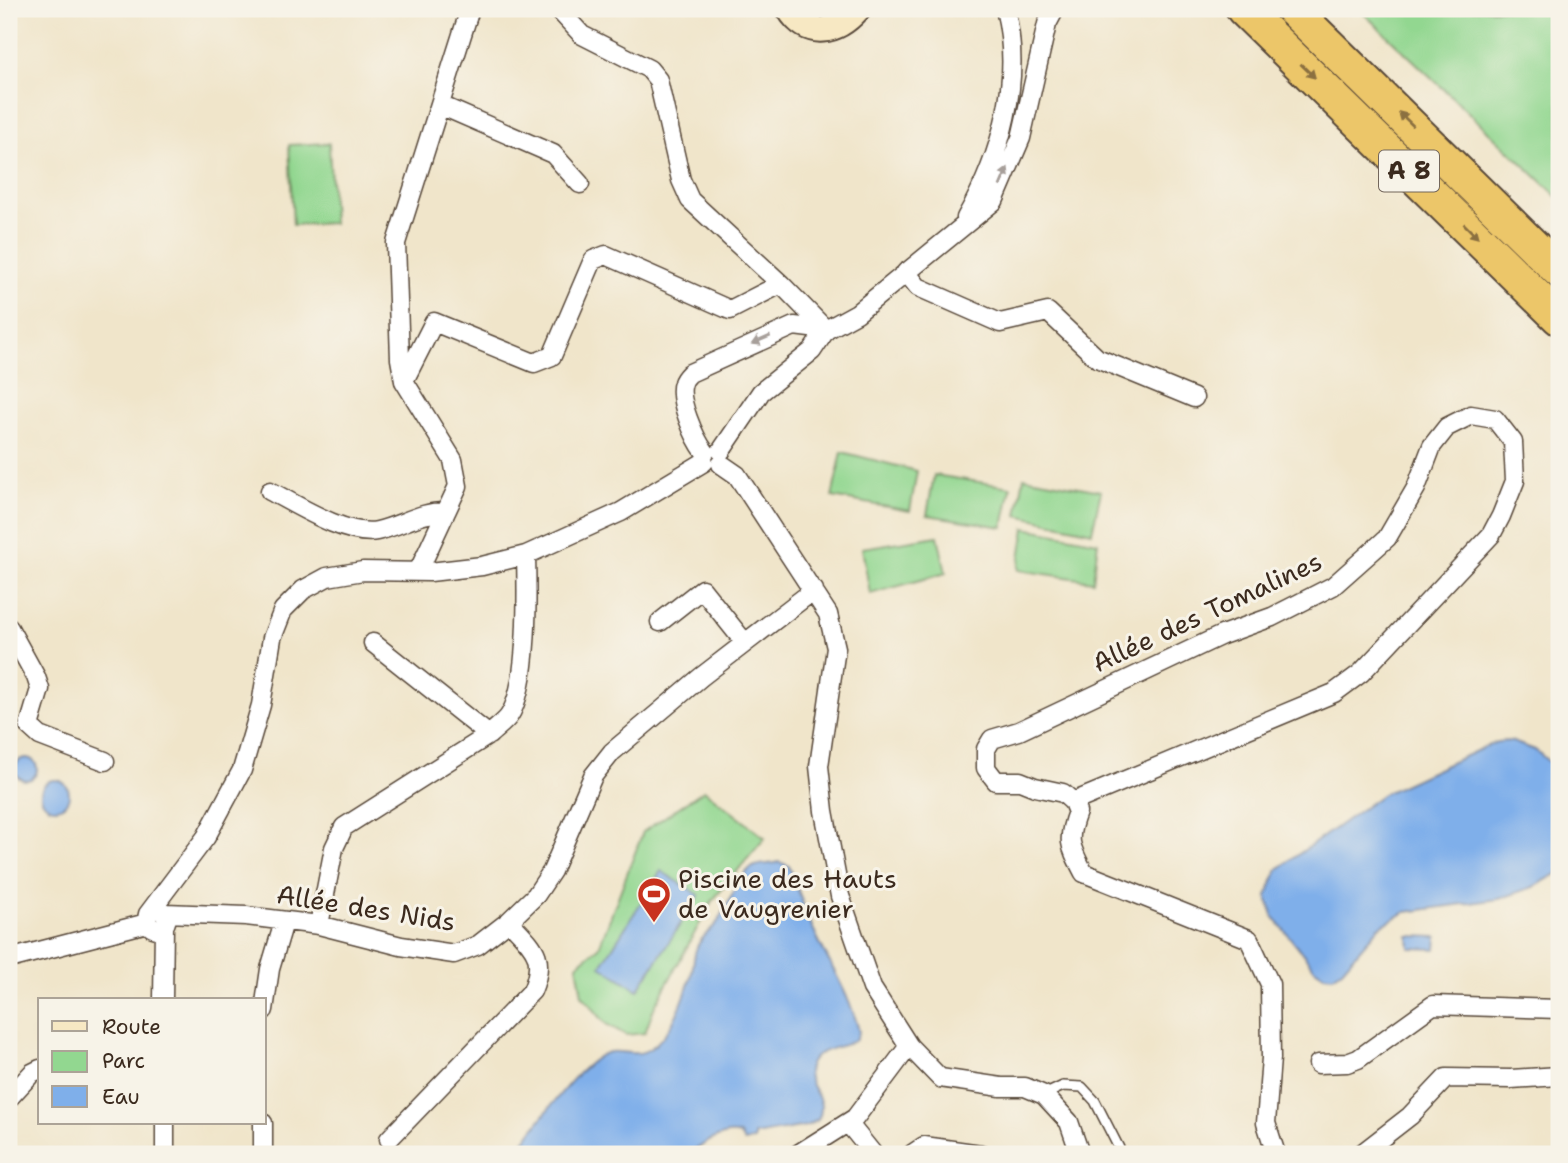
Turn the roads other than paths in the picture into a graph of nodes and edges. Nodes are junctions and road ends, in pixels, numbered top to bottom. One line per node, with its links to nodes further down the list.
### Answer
1 (470, 9): 12 (street)
2 (558, 9): 18 (street)
3 (789, 9): 4 (street)
4 (858, 9)
5 (1005, 9): 13 (street)
6 (1016, 9): 13 (street)
7 (1055, 9): 11 (street)
8 (1063, 9): 11 (street)
9 (1292, 9): 16 (highway, A 8, one-way to 9)
10 (1247, 14): 19 (highway, A 8, one-way to 19)
11 (1037, 67): 15 (street, one-way to 11)
12 (440, 105): 14 (street); 21 (street)
13 (992, 162): 15 (street)
14 (580, 184)
15 (961, 227): 17 (street)
16 (1559, 271)
17 (906, 272): 20 (street); 22 (street)
18 (781, 284): 20 (street); 21 (street)
19 (1559, 318)
20 (826, 330): 23 (street); 23 (street, one-way to 23)
21 (404, 381): 25 (street)
22 (1194, 398)
23 (713, 457): 26 (street); 28 (street)
24 (270, 491): 25 (street)
25 (446, 512): 27 (street)
26 (526, 555): 27 (street); 33 (street)
27 (418, 572): 36 (street)
28 (814, 590): 32 (street, Allée des Nids); 44 (street)
29 (660, 622): 32 (street)
30 (9, 628): 34 (street)
31 (373, 642): 33 (street)
32 (745, 643): 37 (street, Allée des Nids)
33 (489, 735): 39 (street)
34 (105, 761)
35 (1073, 802): 35 (street, Allée des Tomalines); 62 (street)
36 (157, 918): 38 (street, Allée des Nids); 40 (street, Allée des Nids); 41 (street)
37 (509, 921): 39 (street, Allée des Nids); 53 (street)
38 (284, 922): 39 (street, Allée des Nids); 42 (street)
39 (318, 926)
40 (11, 954)
41 (163, 998)
42 (266, 998)
43 (1559, 1009): 45 (street)
44 (909, 1046): 48 (street); 50 (street)
45 (1318, 1064)
46 (38, 1070): 49 (street)
47 (1559, 1076): 63 (street)
48 (1044, 1095): 60 (street); 61 (lane)
49 (9, 1098)
50 (848, 1123): 56 (street); 57 (street)
51 (164, 1124): 54 (street)
52 (263, 1124): 55 (street)
53 (389, 1139)
54 (165, 1154)
55 (264, 1154)
56 (798, 1154)
57 (873, 1154)
58 (912, 1154): 59 (street)
59 (981, 1154)
60 (1080, 1154)
61 (1122, 1154)
62 (1276, 1154)
63 (1361, 1154)

